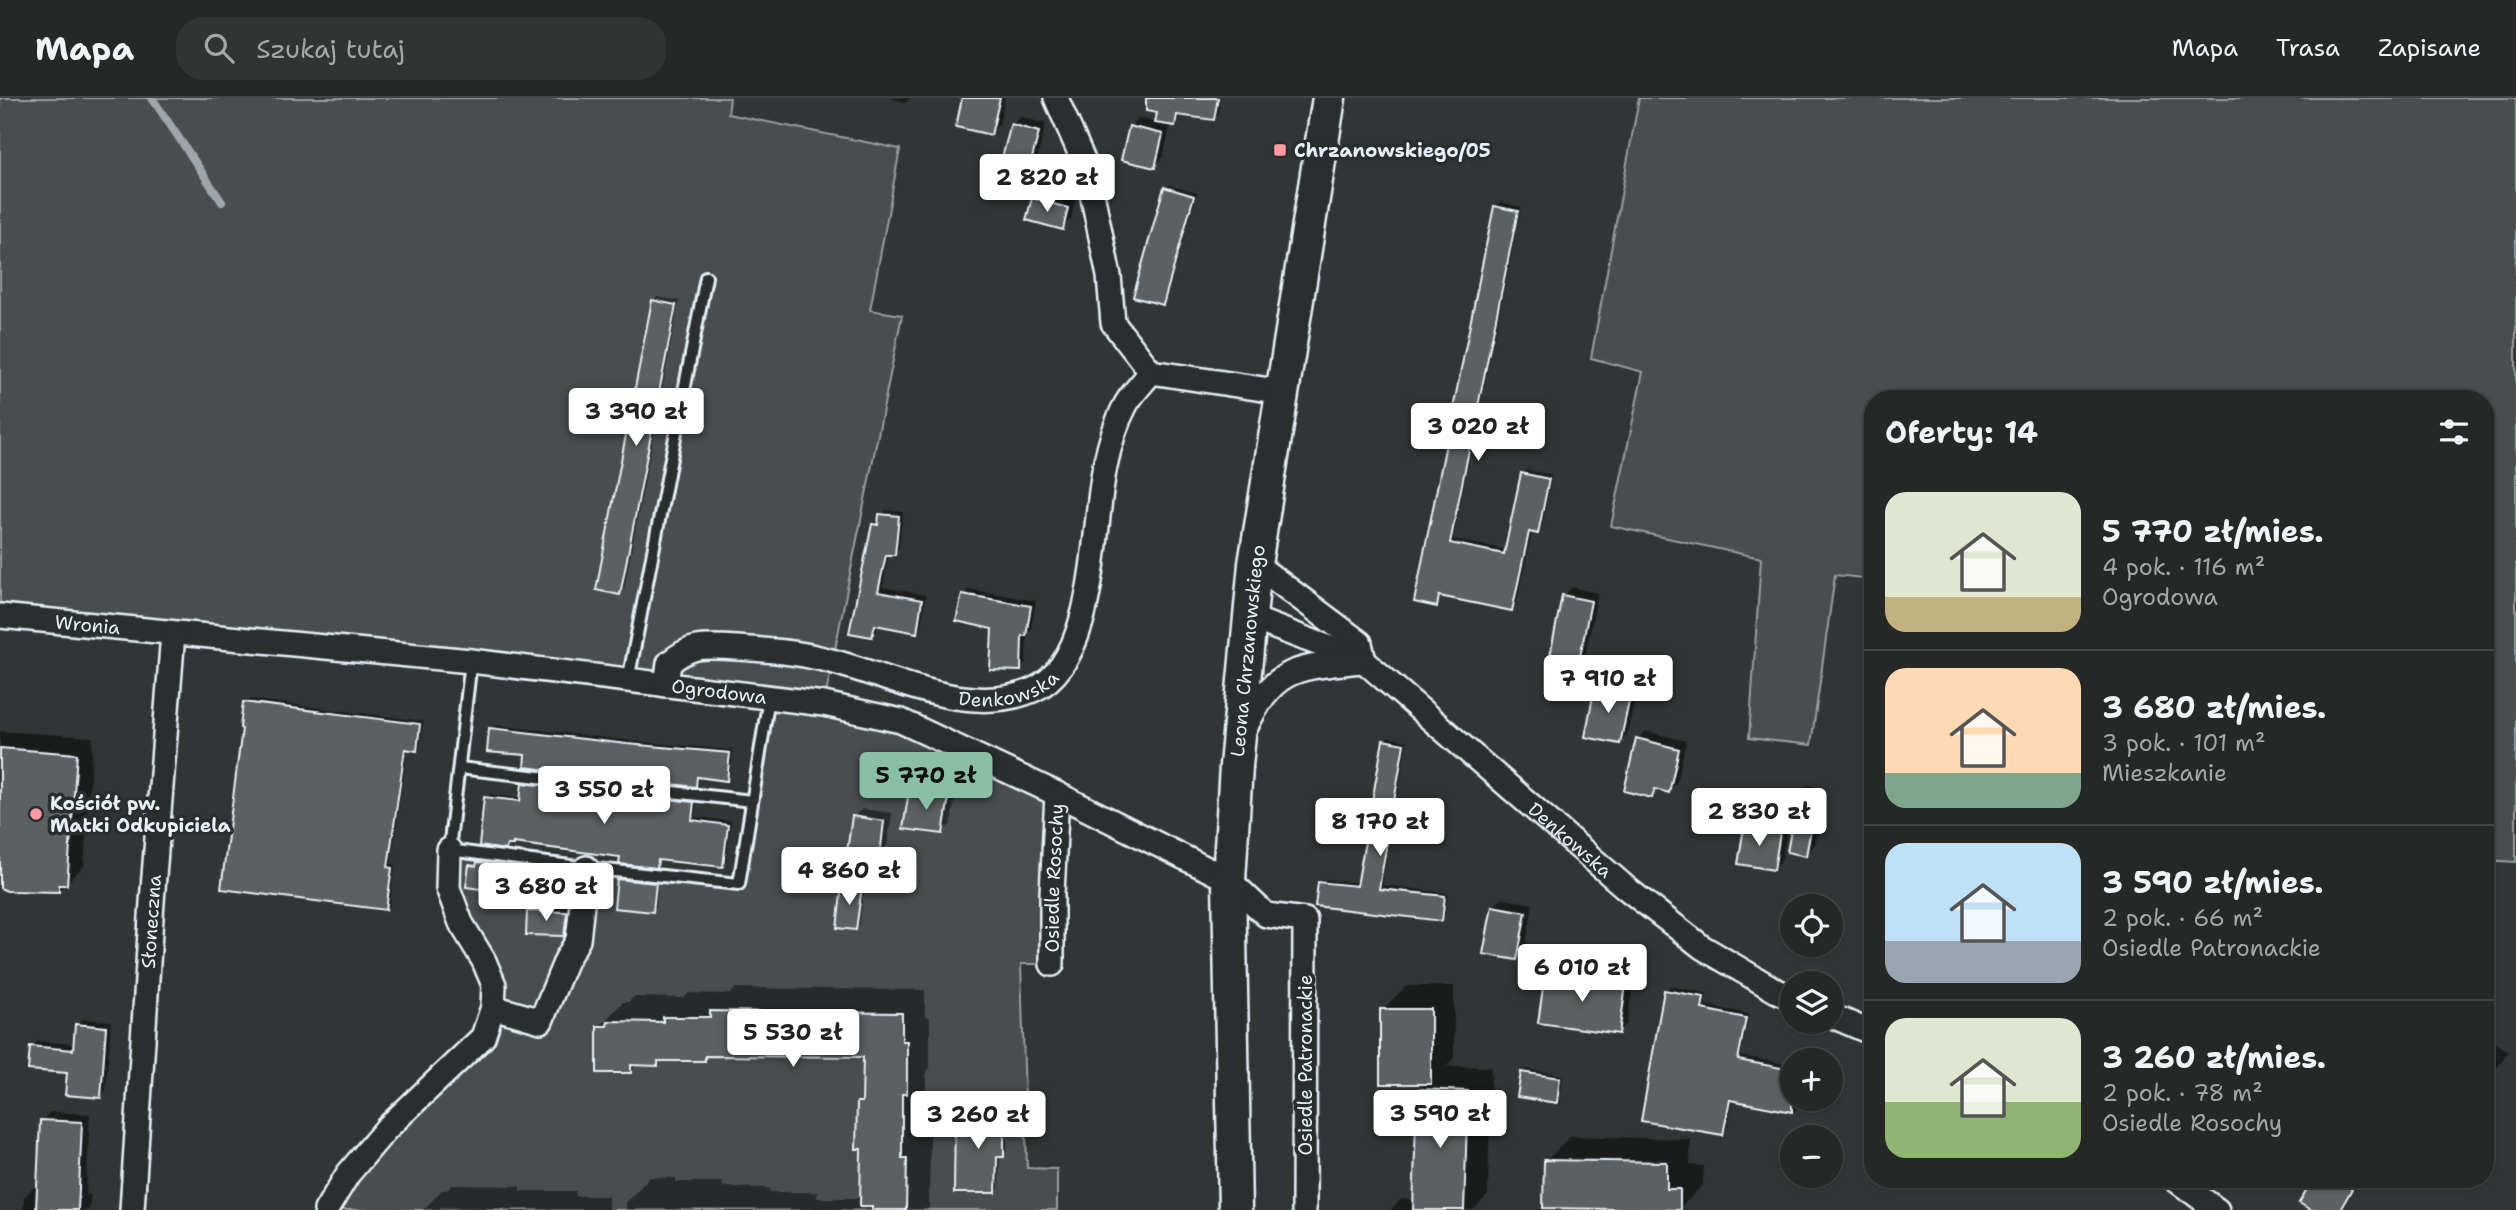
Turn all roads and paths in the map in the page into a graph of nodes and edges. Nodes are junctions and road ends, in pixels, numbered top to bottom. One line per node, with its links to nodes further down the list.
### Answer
1 (1056, 98): 4 (street)
2 (1329, 98): 5 (street, Leona Chrzanowskiego)
3 (706, 277): 12 (lane)
4 (1152, 372): 5 (street); 13 (street, Denkowska)
5 (1282, 392): 6 (street, Leona Chrzanowskiego)
6 (1255, 565): 8 (street, Leona Chrzanowskiego); 11 (street, Denkowska)
7 (0, 616): 9 (street, Wronia)
8 (1251, 618): 11 (street, Denkowska); 15 (street, Leona Chrzanowskiego)
9 (173, 633): 10 (street, Ogrodowa); 29 (street, Słoneczna)
10 (471, 661): 12 (street, Ogrodowa); 16 (lane)
11 (1364, 661): 15 (street); 24 (street, Denkowska)
12 (628, 681): 13 (street, Ogrodowa)
13 (666, 685): 14 (street, Ogrodowa)
14 (769, 697): 17 (street, Ogrodowa); 18 (lane)
15 (1239, 743): 21 (street, Leona Chrzanowskiego)
16 (459, 768): 18 (lane); 19 (lane)
17 (1057, 794): 21 (street, Ogrodowa); 23 (street, Osiedle Rosochy)
18 (752, 801): 20 (lane)
19 (449, 850): 20 (lane); 25 (street)
20 (586, 868): 25 (street)
21 (1229, 880): 22 (street, Ogrodowa); 31 (street, Leona Chrzanowskiego)
22 (1305, 920): 32 (street, Osiedle Patronackie)
23 (1052, 964)
24 (1780, 993)
25 (493, 1007): 30 (street)
26 (1843, 1020): 27 (street)
27 (1864, 1029)
28 (2187, 1188): 33 (street)
29 (132, 1210)
30 (326, 1210)
31 (1235, 1210)
32 (1304, 1210)
33 (2217, 1210)

